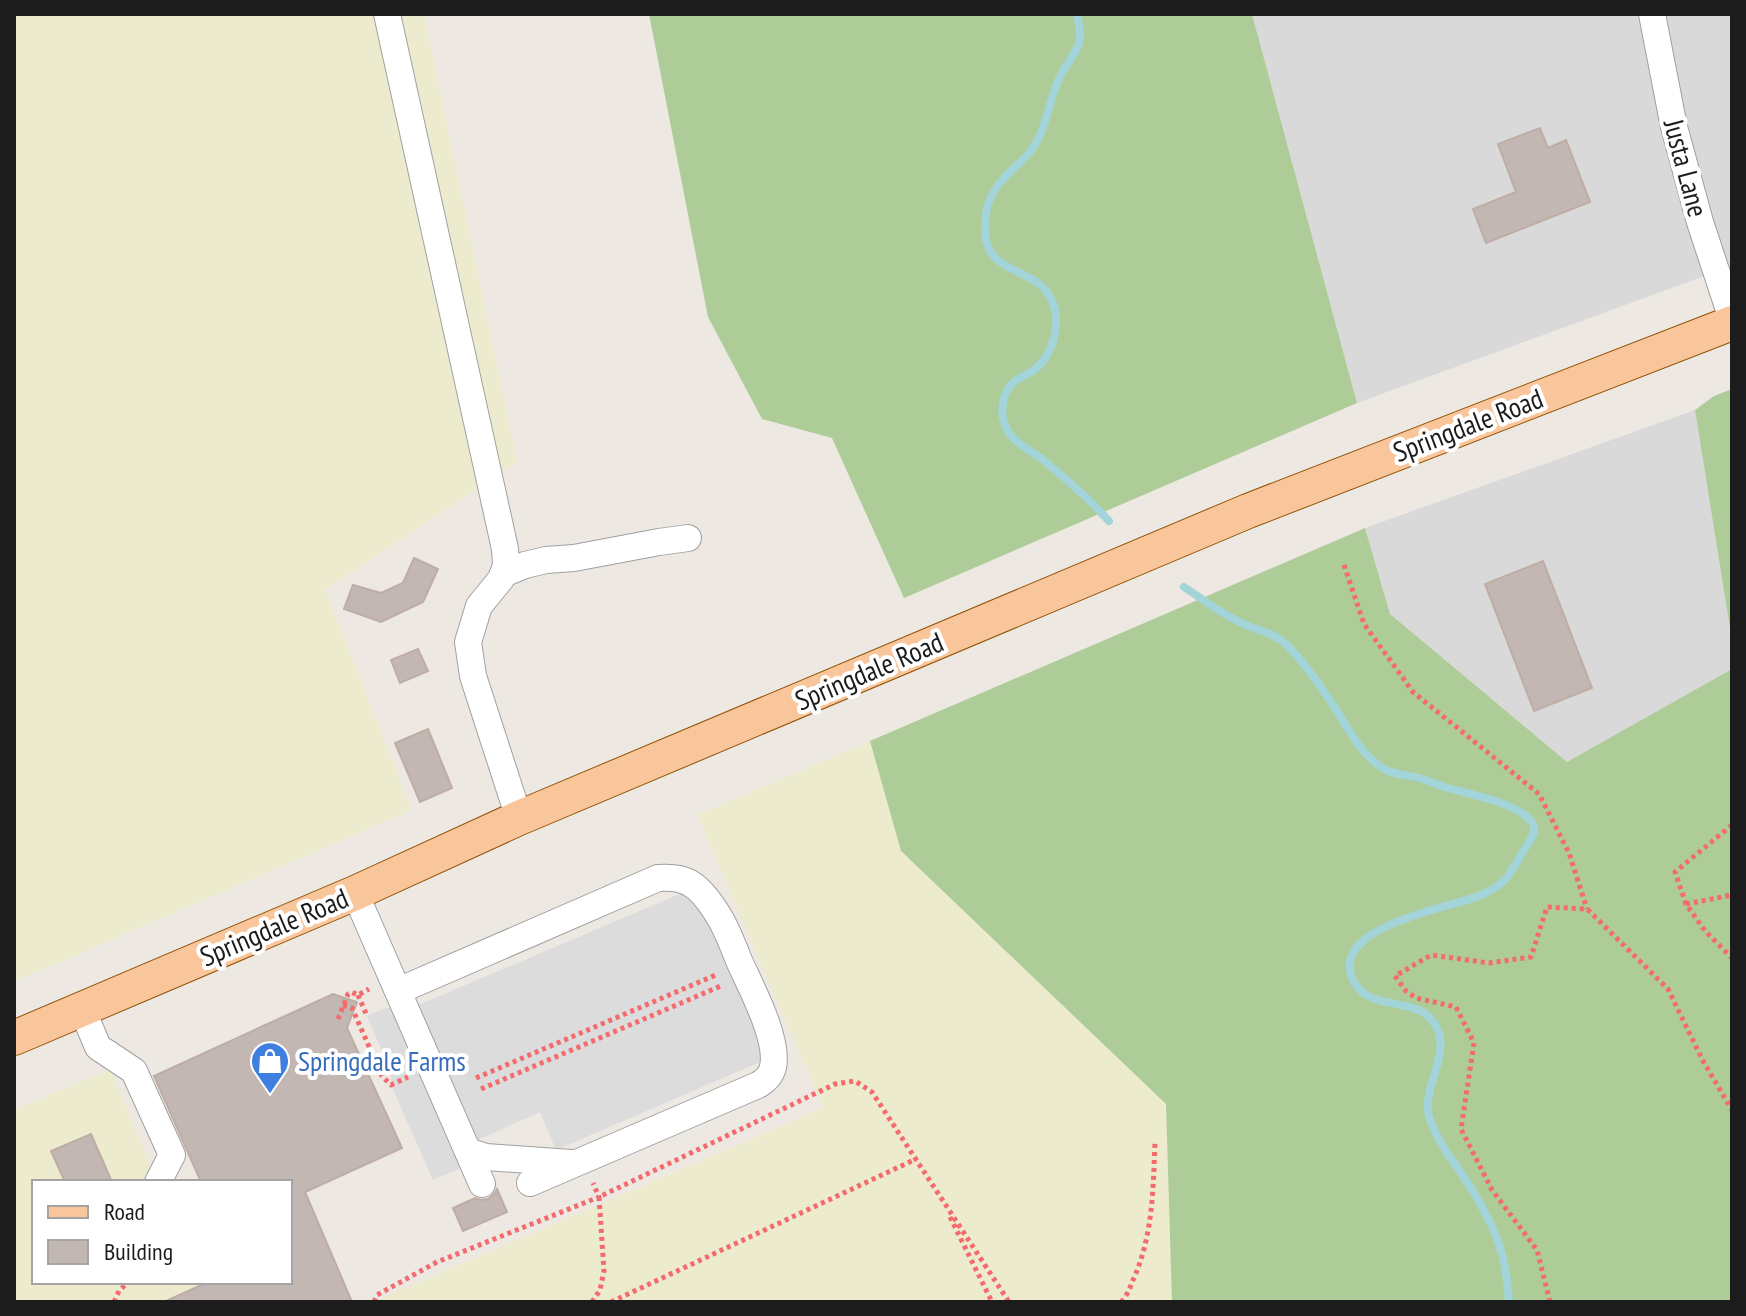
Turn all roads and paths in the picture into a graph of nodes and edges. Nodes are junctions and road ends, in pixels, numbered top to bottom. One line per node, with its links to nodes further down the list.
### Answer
1 (387, 14): 6 (street)
2 (1652, 14): 3 (street, Justa Lane)
3 (1732, 321): 7 (main road, Springdale Road)
4 (688, 538): 6 (street)
5 (1344, 565): 12 (path)
6 (503, 574): 7 (street)
7 (519, 818): 9 (main road, Springdale Road)
8 (1732, 825): 11 (path)
9 (355, 893): 18 (street); 23 (main road, Springdale Road)
10 (1732, 895): 11 (path)
11 (1686, 904): 13 (path)
12 (1587, 909): 37 (path); 55 (path)
13 (1732, 958)
14 (728, 969): 16 (path)
15 (733, 980): 20 (path)
16 (688, 986): 20 (path); 21 (path)
17 (369, 989): 19 (path)
18 (398, 991): 39 (street); 41 (street)
19 (358, 995): 22 (path); 24 (path)
20 (693, 997): 25 (path)
21 (646, 1004): 25 (path); 27 (path)
22 (343, 1005): 24 (path); 26 (path)
23 (82, 1009): 29 (main road, Springdale Road); 42 (street)
24 (355, 1013): 35 (path)
25 (651, 1015): 28 (path)
26 (338, 1019)
27 (605, 1022): 28 (path); 30 (path)
28 (610, 1033): 31 (path)
29 (14, 1038)
30 (564, 1040): 31 (path); 32 (path)
31 (569, 1051): 33 (path)
32 (521, 1059): 33 (path); 34 (path)
33 (526, 1070): 36 (path)
34 (476, 1078)
35 (391, 1085)
36 (481, 1089)
37 (1732, 1110)
38 (1155, 1143): 54 (path)
39 (468, 1151): 41 (street); 44 (street)
40 (916, 1159): 45 (path); 46 (path); 51 (path)
41 (580, 1162): 43 (street); 46 (path)
42 (159, 1180)
43 (530, 1183)
44 (482, 1184)
45 (940, 1196): 52 (path); 53 (path)
46 (599, 1197): 49 (path); 50 (path)
47 (126, 1284): 48 (path)
48 (114, 1302)
49 (374, 1302)
50 (592, 1302)
51 (611, 1302)
52 (992, 1302)
53 (1009, 1302)
54 (1121, 1302)
55 (1550, 1302)

